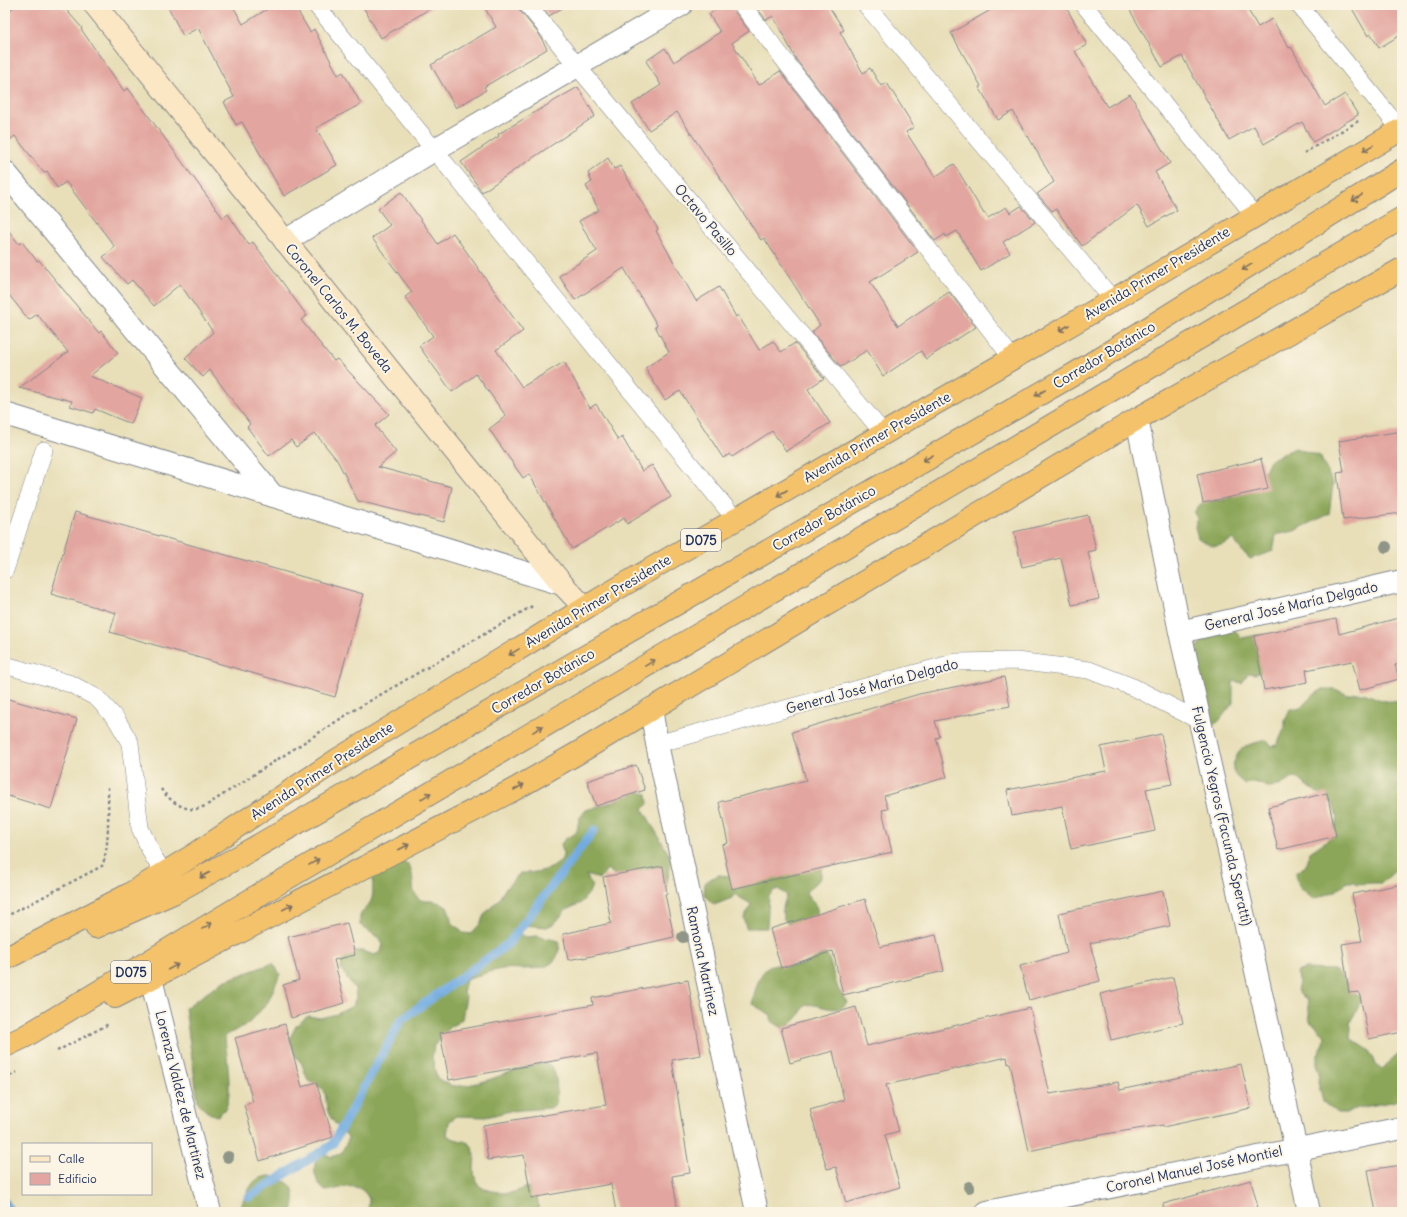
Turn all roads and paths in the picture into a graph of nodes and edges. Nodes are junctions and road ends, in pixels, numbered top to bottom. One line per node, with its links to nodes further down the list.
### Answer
1 (95, 5): 18 (street, Coronel Carlos M. Boveda)
2 (316, 5): 12 (lane)
3 (528, 5): 9 (lane, Octavo Pasillo)
4 (681, 5): 9 (street)
5 (742, 5): 21 (lane)
6 (866, 5): 20 (lane)
7 (1084, 5): 16 (lane)
8 (1298, 5): 10 (lane)
9 (577, 66): 12 (street); 24 (lane, Octavo Pasillo)
10 (1382, 106): 11 (lane); 13 (path)
11 (1401, 129): 16 (highway, Avenida Primer Presidente / D075, one-way to 16)
12 (434, 150): 18 (street); 27 (lane)
13 (1302, 154)
14 (1402, 170): 41 (highway, Corredor Botánico, one-way to 41)
15 (5, 172): 26 (street)
16 (1254, 215): 20 (highway, Avenida Primer Presidente / D075)
17 (1402, 218): 43 (highway, D075, one-way to 17)
18 (285, 241): 30 (street, Coronel Carlos M. Boveda)
19 (1402, 269): 23 (highway, D075)
20 (1113, 300): 21 (highway, Avenida Primer Presidente / D075, one-way to 21)
21 (1012, 358): 24 (highway, Avenida Primer Presidente / D075)
22 (5, 414): 26 (street)
23 (1136, 420): 32 (street, Fulgencio Yegros (Facunda Speratti)); 34 (highway, D075)
24 (884, 434): 27 (highway, Avenida Primer Presidente / D075, one-way to 27)
25 (44, 450): 28 (lane)
26 (273, 496): 30 (street)
27 (736, 520): 31 (highway, Avenida Primer Presidente / D075)
28 (5, 570)
29 (1402, 581): 32 (street, General José María Delgado)
30 (564, 585): 31 (street, Coronel Carlos M. Boveda); 37 (path)
31 (585, 608): 38 (highway, Avenida Primer Presidente / D075, one-way to 38)
32 (1180, 632): 35 (street, Fulgencio Yegros (Facunda Speratti))
33 (5, 666): 37 (lane)
34 (651, 709): 36 (street, Ramona Martinez); 42 (highway, D075, one-way to 34)
35 (1200, 721): 36 (lane, General José María Delgado); 45 (street, Fulgencio Yegros (Facunda Speratti))
36 (657, 744): 47 (street, Ramona Martinez)
37 (134, 775): 38 (lane); 39 (path)
38 (164, 873): 40 (highway, Avenida Primer Presidente / D075)
39 (5, 917)
40 (5, 959)
41 (5, 962)
42 (151, 979): 43 (highway, D075); 46 (street, Lorenza Valdez de Martinez)
43 (14, 1042)
44 (1402, 1128): 45 (street, Coronel Manuel José Montiel)
45 (1296, 1149): 48 (street, Coronel Manuel José Montiel); 49 (street, Fulgencio Yegros (Facunda Speratti))
46 (210, 1212)
47 (758, 1212)
48 (987, 1212)
49 (1309, 1212)

